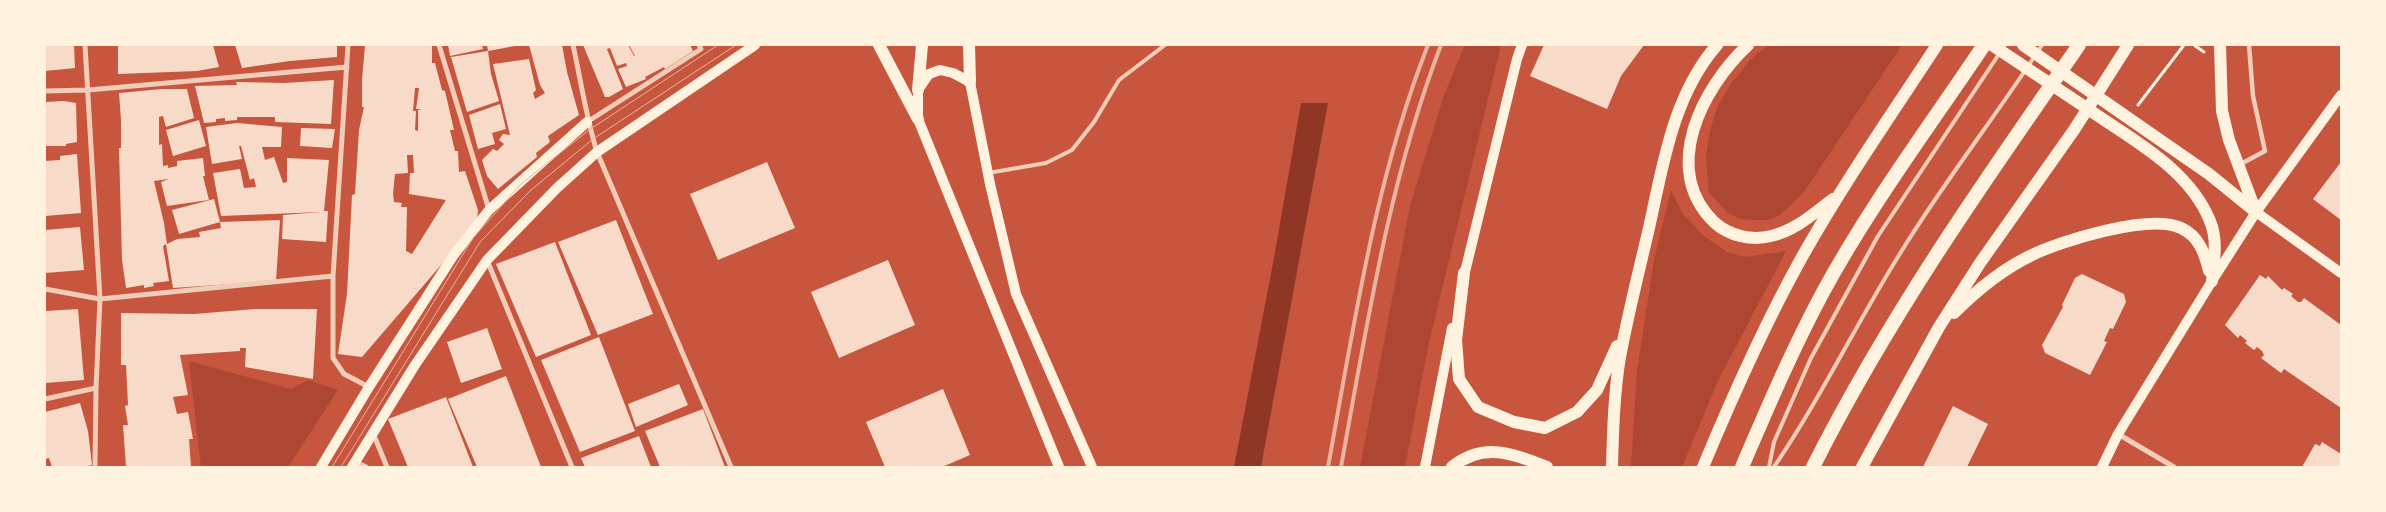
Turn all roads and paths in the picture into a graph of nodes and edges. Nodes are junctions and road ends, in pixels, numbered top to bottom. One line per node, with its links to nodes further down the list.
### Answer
1 (85, 45): 27 (street)
2 (348, 45): 25 (street)
3 (439, 45): 38 (street)
4 (573, 45): 33 (street)
5 (699, 45): 33 (street)
6 (755, 45): 34 (main road)
7 (922, 45): 28 (main road)
8 (968, 45): 26 (main road)
9 (1165, 45): 36 (lane)
10 (1522, 45): 41 (main road)
11 (1717, 45): 47 (main road)
12 (1748, 45): 37 (main road)
13 (1937, 45): 37 (main road)
14 (1984, 45): 68 (highway)
15 (1992, 45): 44 (main road)
16 (2005, 45): 69 (lane)
17 (2023, 45): 31 (main road)
18 (2042, 45): 70 (lane)
19 (2078, 45): 71 (highway)
20 (2128, 45): 48 (main road)
21 (2184, 45): 31 (path)
22 (2220, 45): 35 (main road)
23 (2249, 45): 35 (street)
24 (878, 46): 32 (main road)
25 (347, 67): 27 (street); 43 (street)
26 (970, 82): 28 (main road); 36 (main road)
27 (88, 90): 29 (street); 46 (street)
28 (918, 90): 32 (main road)
29 (45, 91)
30 (2341, 96): 39 (main road)
31 (2128, 118): 39 (main road)
32 (918, 119): 61 (main road)
33 (587, 122): 34 (street); 38 (main road)
34 (597, 152): 40 (main road); 60 (street)
35 (2238, 165): 39 (main road)
36 (988, 173): 62 (main road)
37 (1839, 195): 67 (main road)
38 (489, 210): 49 (main road)
39 (2256, 212): 42 (main road); 44 (main road)
40 (487, 260): 52 (main road); 59 (street)
41 (1464, 272): 47 (main road); 63 (main road)
42 (2341, 272)
43 (333, 276): 46 (street); 49 (street)
44 (2212, 281): 48 (main road); 53 (main road)
45 (45, 289): 46 (street)
46 (100, 299): 50 (street)
47 (1627, 326): 66 (main road)
48 (1939, 328): 72 (main road)
49 (369, 387): 56 (main road)
50 (96, 388): 51 (street); 55 (street)
51 (45, 398)
52 (373, 432): 54 (main road); 58 (street)
53 (2118, 434): 73 (main road); 74 (street)
54 (354, 464): 57 (street)
55 (95, 467)
56 (321, 467)
57 (366, 467)
58 (387, 467)
59 (572, 467)
60 (731, 467)
61 (1059, 467)
62 (1092, 467)
63 (1425, 467)
64 (1452, 467): 65 (main road)
65 (1547, 467)
66 (1612, 467)
67 (1703, 467)
68 (1742, 467)
69 (1769, 467)
70 (1774, 467)
71 (1813, 467)
72 (1862, 467)
73 (2102, 467)
74 (2174, 467)

